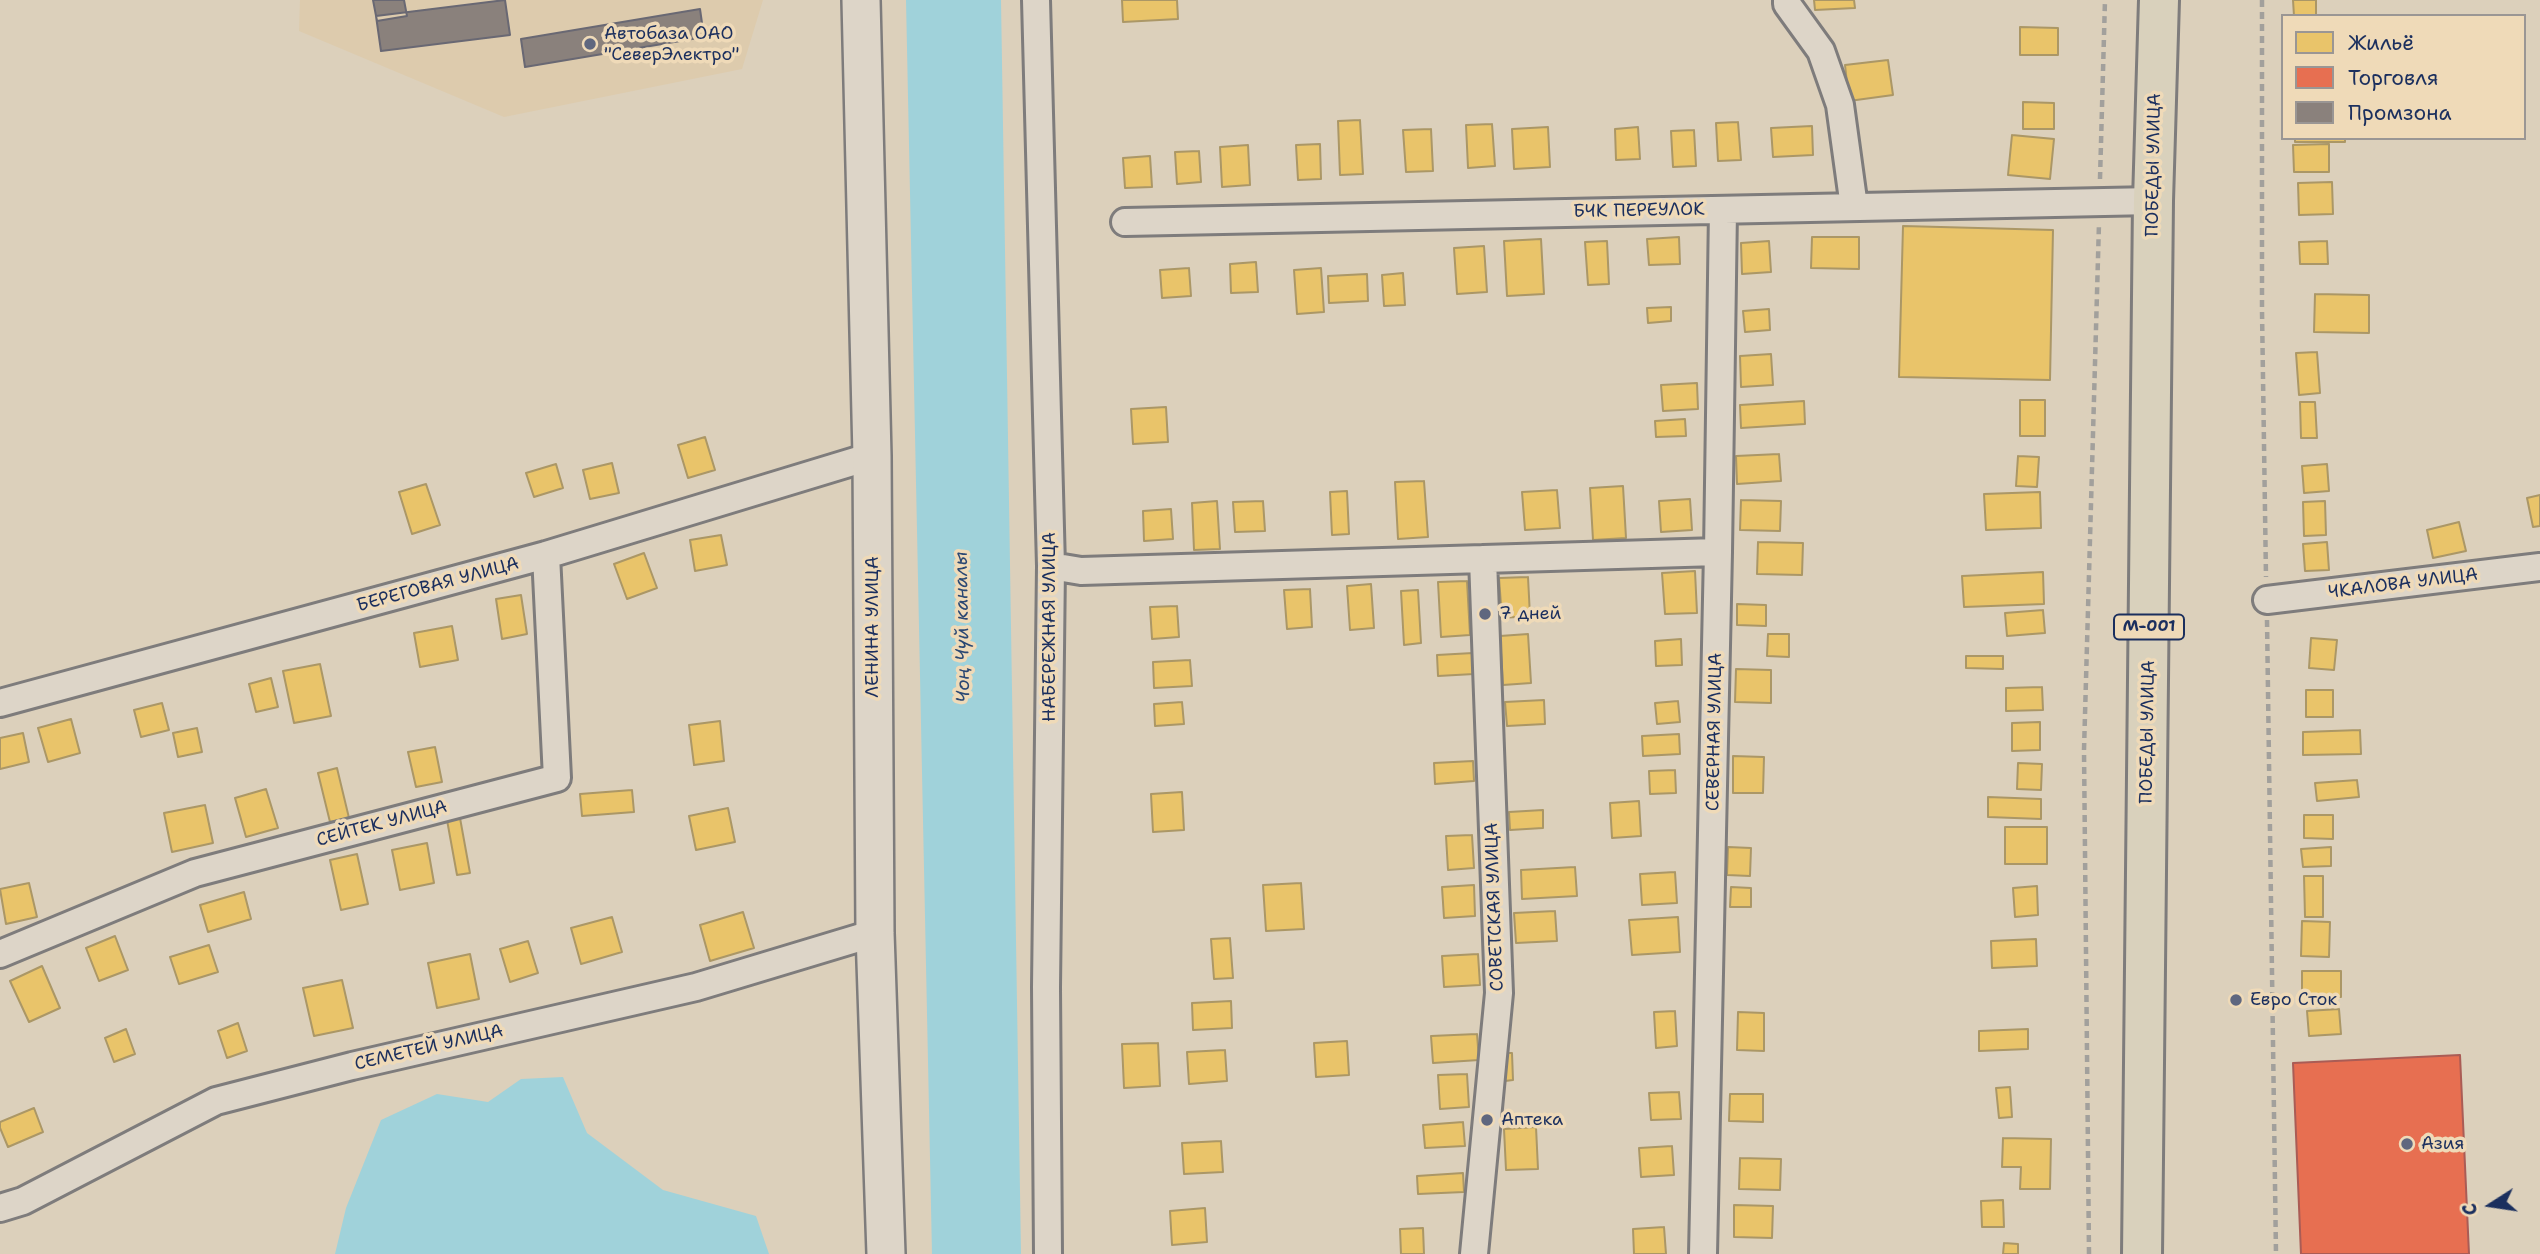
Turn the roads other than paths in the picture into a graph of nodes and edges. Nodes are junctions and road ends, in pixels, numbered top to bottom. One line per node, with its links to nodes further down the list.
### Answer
1 (861, 0): 9 (street, ЛЕНИНА УЛИЦА)
2 (1036, 0): 13 (street, НАБЕРЕЖНАЯ УЛИЦА)
3 (1787, 0): 6 (street)
4 (2159, 0): 5 (main road, ПОБЕДЫ УЛИЦА / М-001)
5 (2153, 201): 6 (street, БЧК ПЕРЕУЛОК); 24 (main road, ПОБЕДЫ УЛИЦА / М-001)
6 (1854, 207): 7 (street, БЧК ПЕРЕУЛОК)
7 (1723, 210): 8 (street, БЧК ПЕРЕУЛОК); 10 (street, СЕВЕРНАЯ УЛИЦА)
8 (1125, 222)
9 (872, 456): 11 (street, БЕРЕГОВАЯ УЛИЦА); 17 (street, ЛЕНИНА УЛИЦА)
10 (1718, 552): 12 (street); 23 (street, СЕВЕРНАЯ УЛИЦА)
11 (547, 555): 16 (street, БЕРЕГОВАЯ УЛИЦА); 18 (street, СЕЙТЕК УЛИЦА)
12 (1483, 559): 13 (street); 22 (street, СОВЕТСКАЯ УЛИЦА)
13 (1051, 566): 21 (street, НАБЕРЕЖНАЯ УЛИЦА)
14 (2540, 567): 15 (street, ЧКАЛОВА УЛИЦА)
15 (2267, 600)
16 (0, 703)
17 (875, 933): 19 (street, СЕМЕТЕЙ УЛИЦА); 20 (street, ЛЕНИНА УЛИЦА)
18 (0, 954)
19 (0, 1208)
20 (886, 1254)
21 (1048, 1254)
22 (1474, 1254)
23 (1703, 1254)
24 (2142, 1254)

